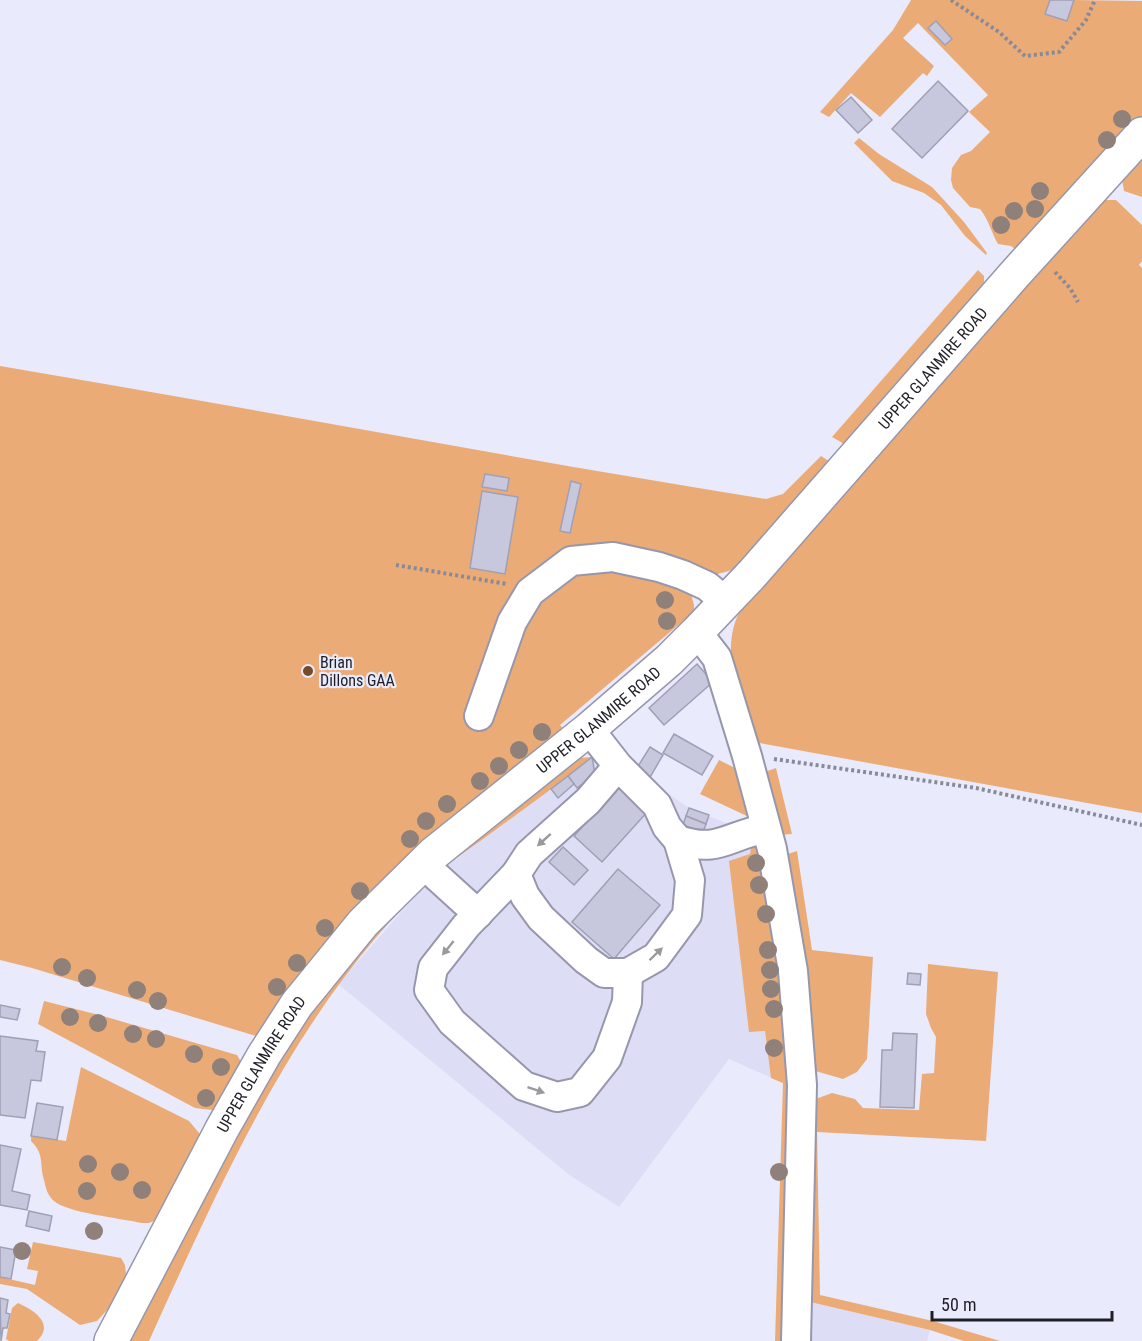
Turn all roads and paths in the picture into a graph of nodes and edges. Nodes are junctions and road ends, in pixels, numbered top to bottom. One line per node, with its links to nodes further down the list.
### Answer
1 (951, 0): 2 (path)
2 (1095, 0)
3 (1142, 134): 8 (main road, UPPER GLANMIRE ROAD)
4 (1049, 267): 5 (path)
5 (1078, 302)
6 (396, 565): 7 (path)
7 (530, 592): 8 (street); 10 (street)
8 (726, 602): 9 (main road, UPPER GLANMIRE ROAD)
9 (697, 632): 11 (main road, UPPER GLANMIRE ROAD); 15 (street)
10 (479, 716)
11 (589, 729): 13 (street); 17 (main road, UPPER GLANMIRE ROAD)
12 (773, 758): 14 (path)
13 (618, 766): 16 (street); 18 (street, one-way to 18)
14 (1142, 825)
15 (766, 829): 16 (street); 22 (street)
16 (678, 840): 20 (street, one-way to 16)
17 (423, 864): 19 (street); 21 (main road, UPPER GLANMIRE ROAD)
18 (516, 874): 19 (street); 20 (street)
19 (478, 914): 20 (street, one-way to 20)
20 (628, 973)
21 (111, 1341)
22 (796, 1341)

